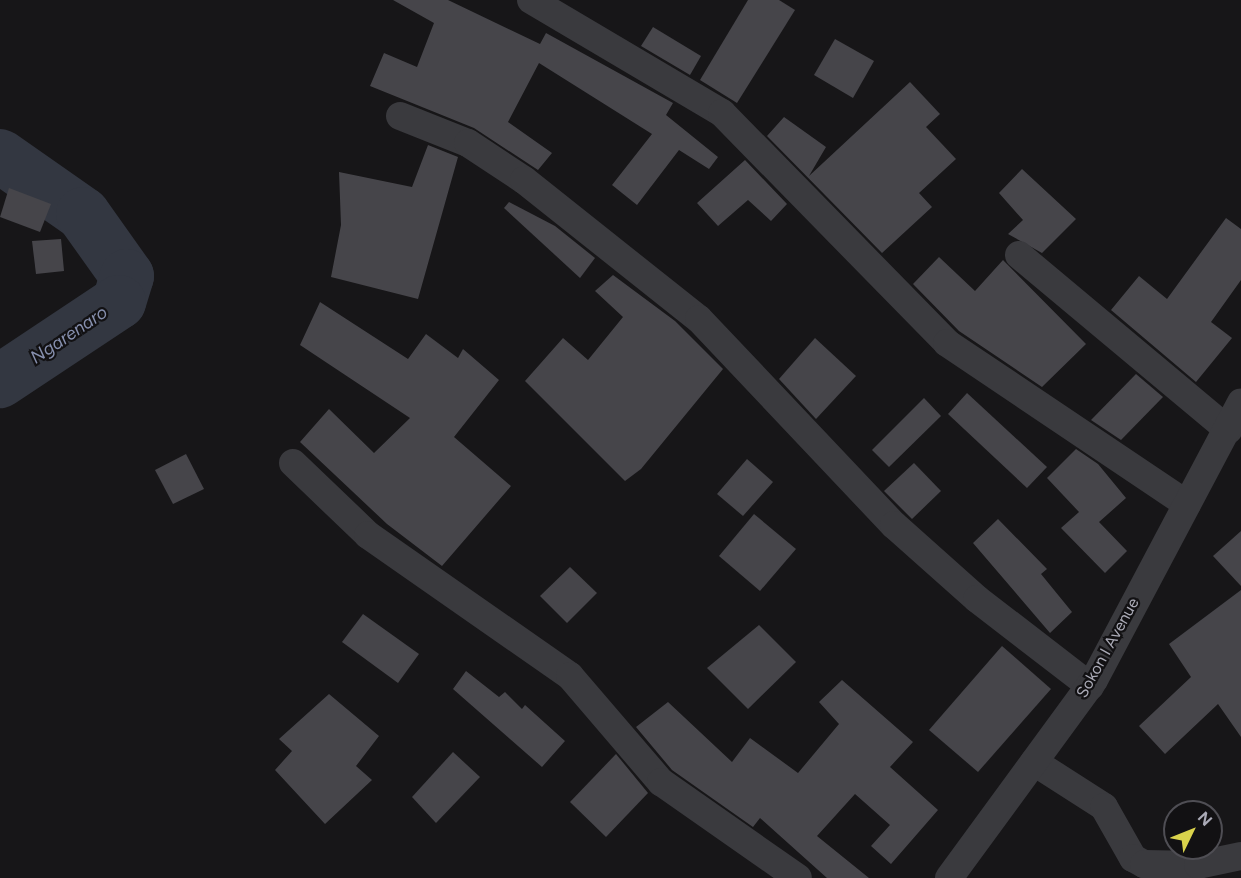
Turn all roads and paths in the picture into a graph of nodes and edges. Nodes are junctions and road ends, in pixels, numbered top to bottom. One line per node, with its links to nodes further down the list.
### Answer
1 (531, 0): 7 (street)
2 (400, 116): 8 (street)
3 (1019, 255): 5 (street)
4 (1241, 402): 5 (street, Sokon I Avenue)
5 (1228, 430): 7 (street, Sokon I Avenue)
6 (293, 463): 12 (street)
7 (1187, 504): 8 (street, Sokon I Avenue)
8 (1090, 686): 9 (street, Sokon I Avenue)
9 (1034, 762): 11 (street); 13 (street, Sokon I Avenue)
10 (1241, 856): 11 (street)
11 (1201, 872)
12 (798, 878)
13 (949, 878)

